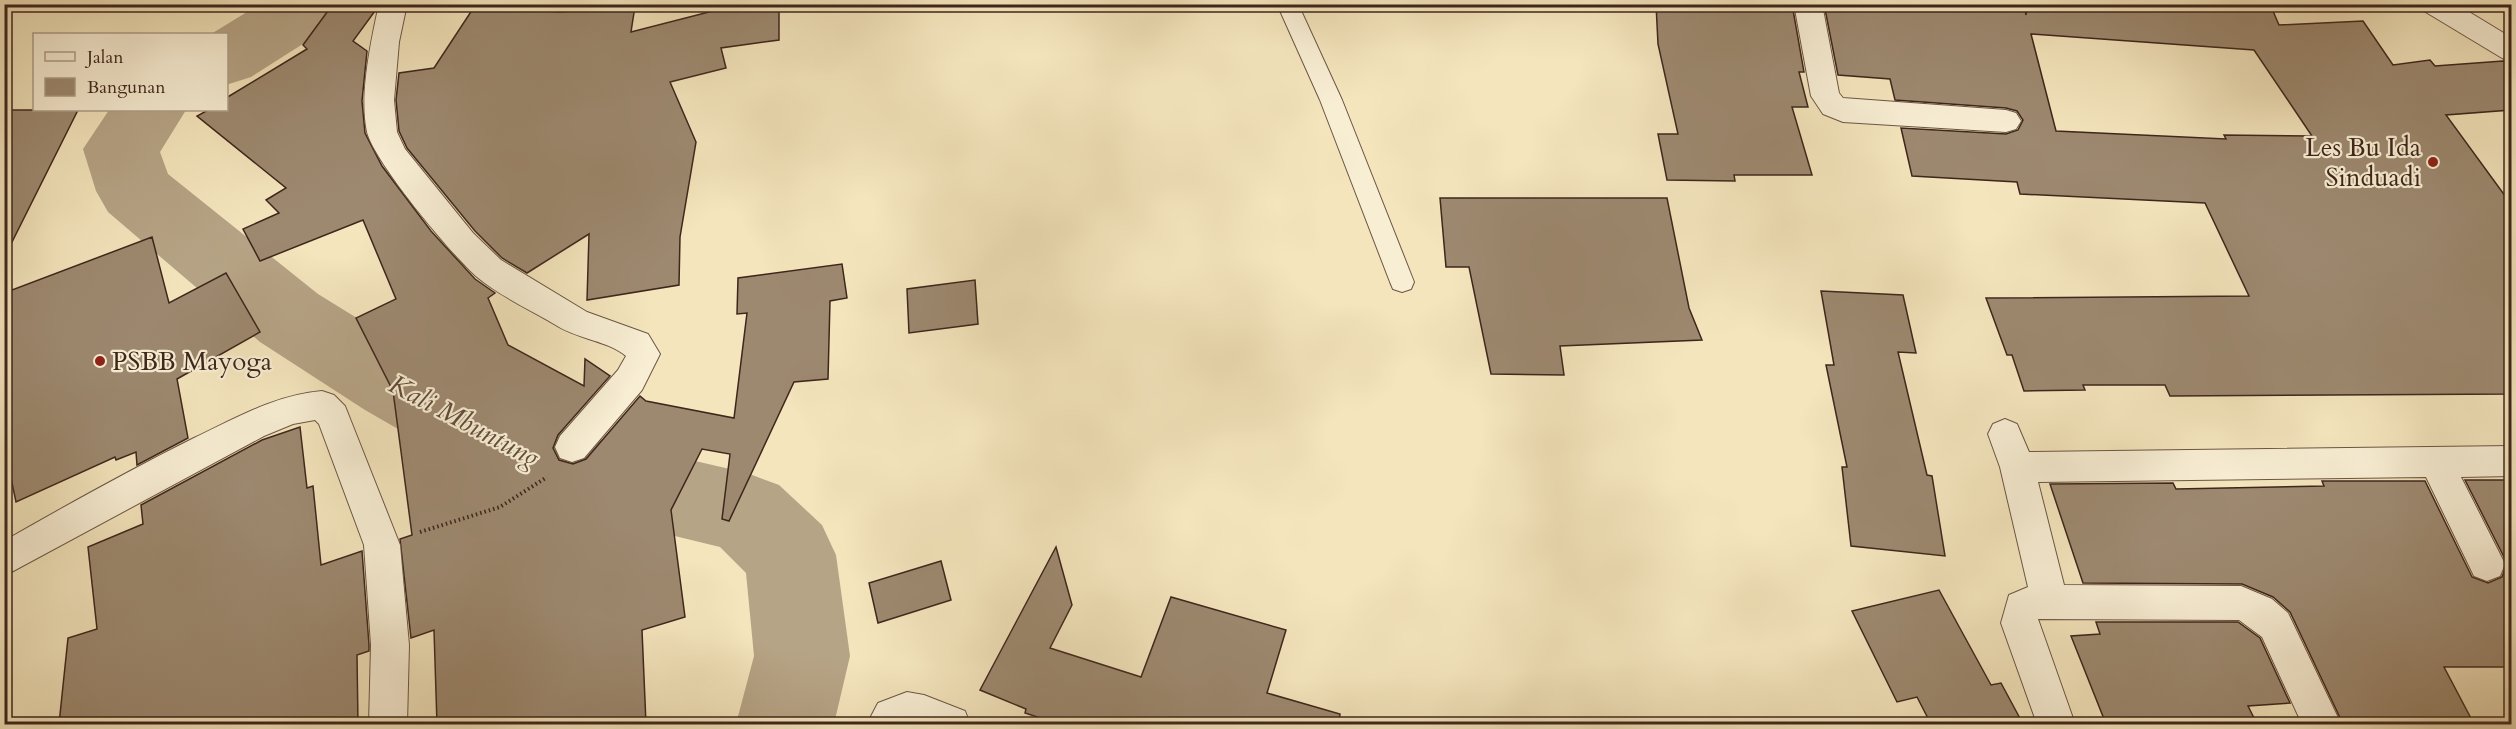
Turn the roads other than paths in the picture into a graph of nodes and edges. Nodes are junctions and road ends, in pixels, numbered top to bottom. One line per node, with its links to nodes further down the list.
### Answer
1 (393, 4): 9 (street)
2 (1287, 4): 7 (lane)
3 (1808, 4): 6 (street)
4 (2434, 4): 5 (street)
5 (2505, 41)
6 (2006, 121)
7 (1402, 282)
8 (2006, 434): 12 (street)
9 (572, 447)
10 (2511, 461): 11 (street)
11 (2436, 462): 12 (street); 14 (street)
12 (2017, 467): 15 (street)
13 (4, 560): 16 (street)
14 (2487, 564)
15 (2050, 603): 19 (street); 20 (street)
16 (387, 724)
17 (886, 724): 18 (street)
18 (951, 724)
19 (2056, 724)
20 (2322, 724)

